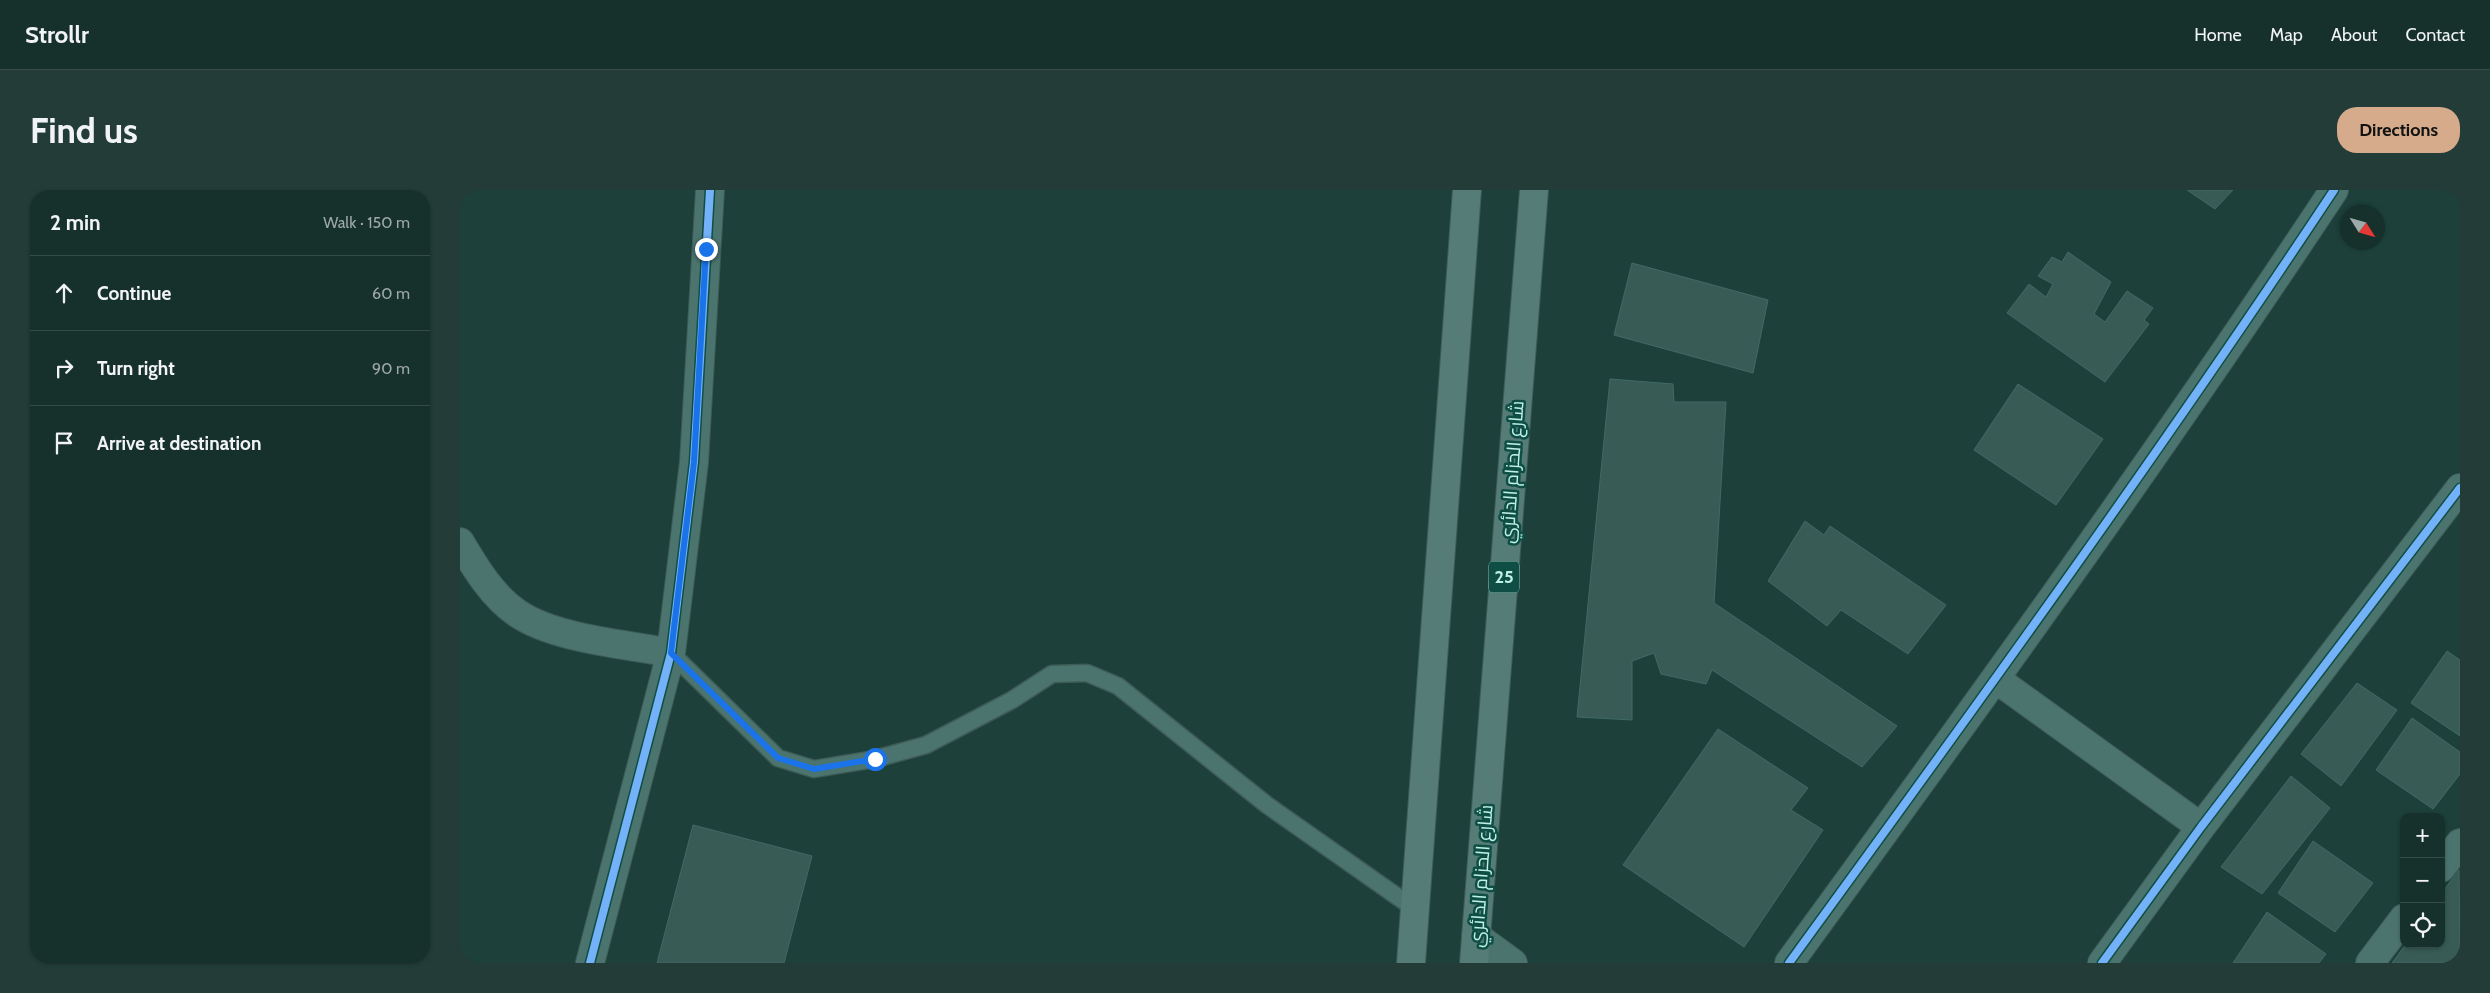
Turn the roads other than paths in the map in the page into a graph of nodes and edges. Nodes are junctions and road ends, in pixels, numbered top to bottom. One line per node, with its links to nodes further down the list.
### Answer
1 (710, 190): 7 (street)
2 (1466, 190): 12 (main road)
3 (1534, 190): 14 (main road, شارع الحزام الدائري / 25)
4 (2334, 190): 8 (street)
5 (2460, 488): 9 (street)
6 (460, 542): 7 (street)
7 (671, 653): 12 (lane); 15 (street)
8 (1996, 679): 9 (street); 20 (street)
9 (2201, 827): 21 (street)
10 (2460, 843): 11 (street)
11 (2445, 863)
12 (1414, 919): 16 (main road); 17 (main road)
13 (2400, 923): 22 (street)
14 (1476, 936): 18 (main road, شارع الحزام الدائري / 25); 19 (street)
15 (590, 963)
16 (1403, 963)
17 (1411, 963)
18 (1474, 963)
19 (1513, 963)
20 (1789, 963)
21 (2102, 963)
22 (2370, 963)

